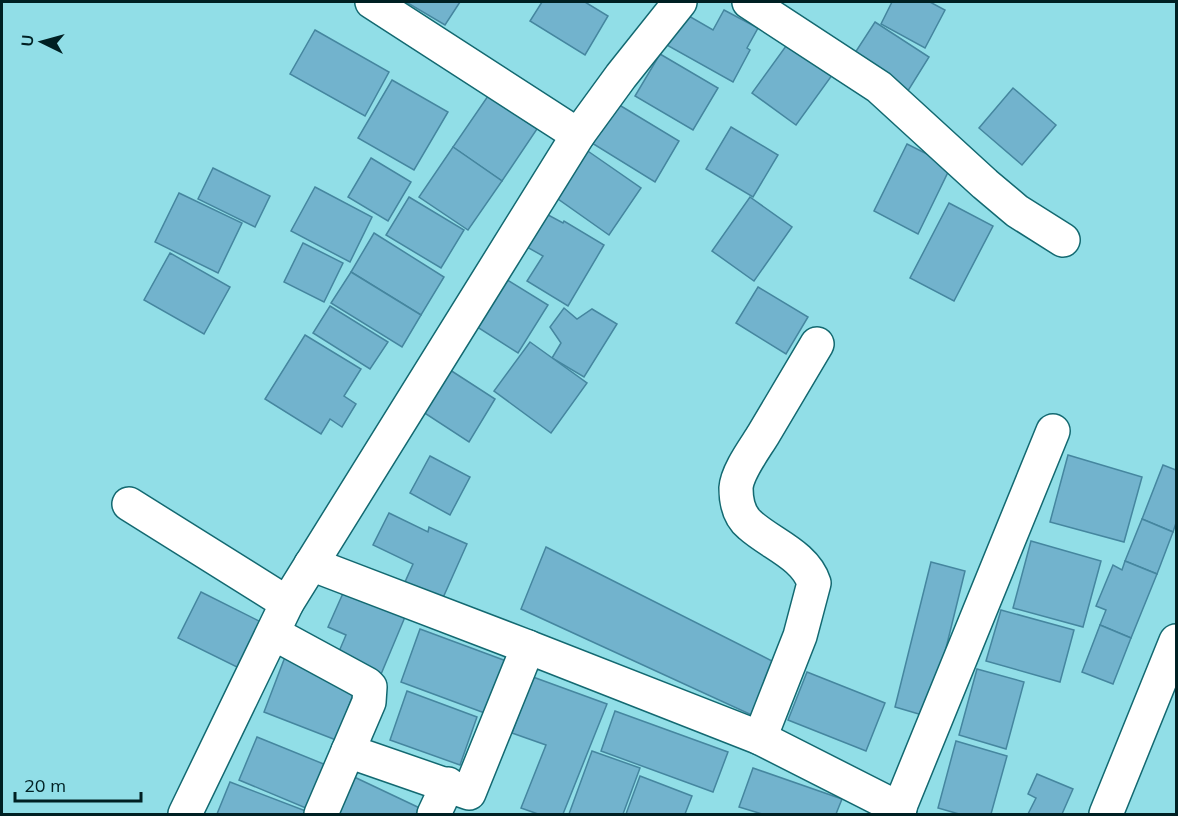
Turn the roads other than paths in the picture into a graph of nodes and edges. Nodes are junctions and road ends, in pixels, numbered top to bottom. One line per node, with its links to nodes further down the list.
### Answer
1 (372, 2): 4 (street)
2 (680, 2): 4 (street)
3 (749, 2): 5 (street)
4 (578, 135): 9 (street)
5 (1063, 240)
6 (817, 344): 14 (street)
7 (1053, 431): 17 (street)
8 (129, 504): 10 (street)
9 (311, 564): 10 (street); 13 (street)
10 (287, 603): 11 (street)
11 (273, 633): 15 (street); 18 (street)
12 (1176, 642): 21 (street)
13 (528, 647): 14 (street); 16 (street)
14 (760, 738): 17 (street)
15 (348, 751): 16 (street); 19 (street)
16 (463, 797): 20 (street)
17 (898, 812)
18 (185, 814)
19 (321, 814)
20 (434, 814)
21 (1106, 814)

